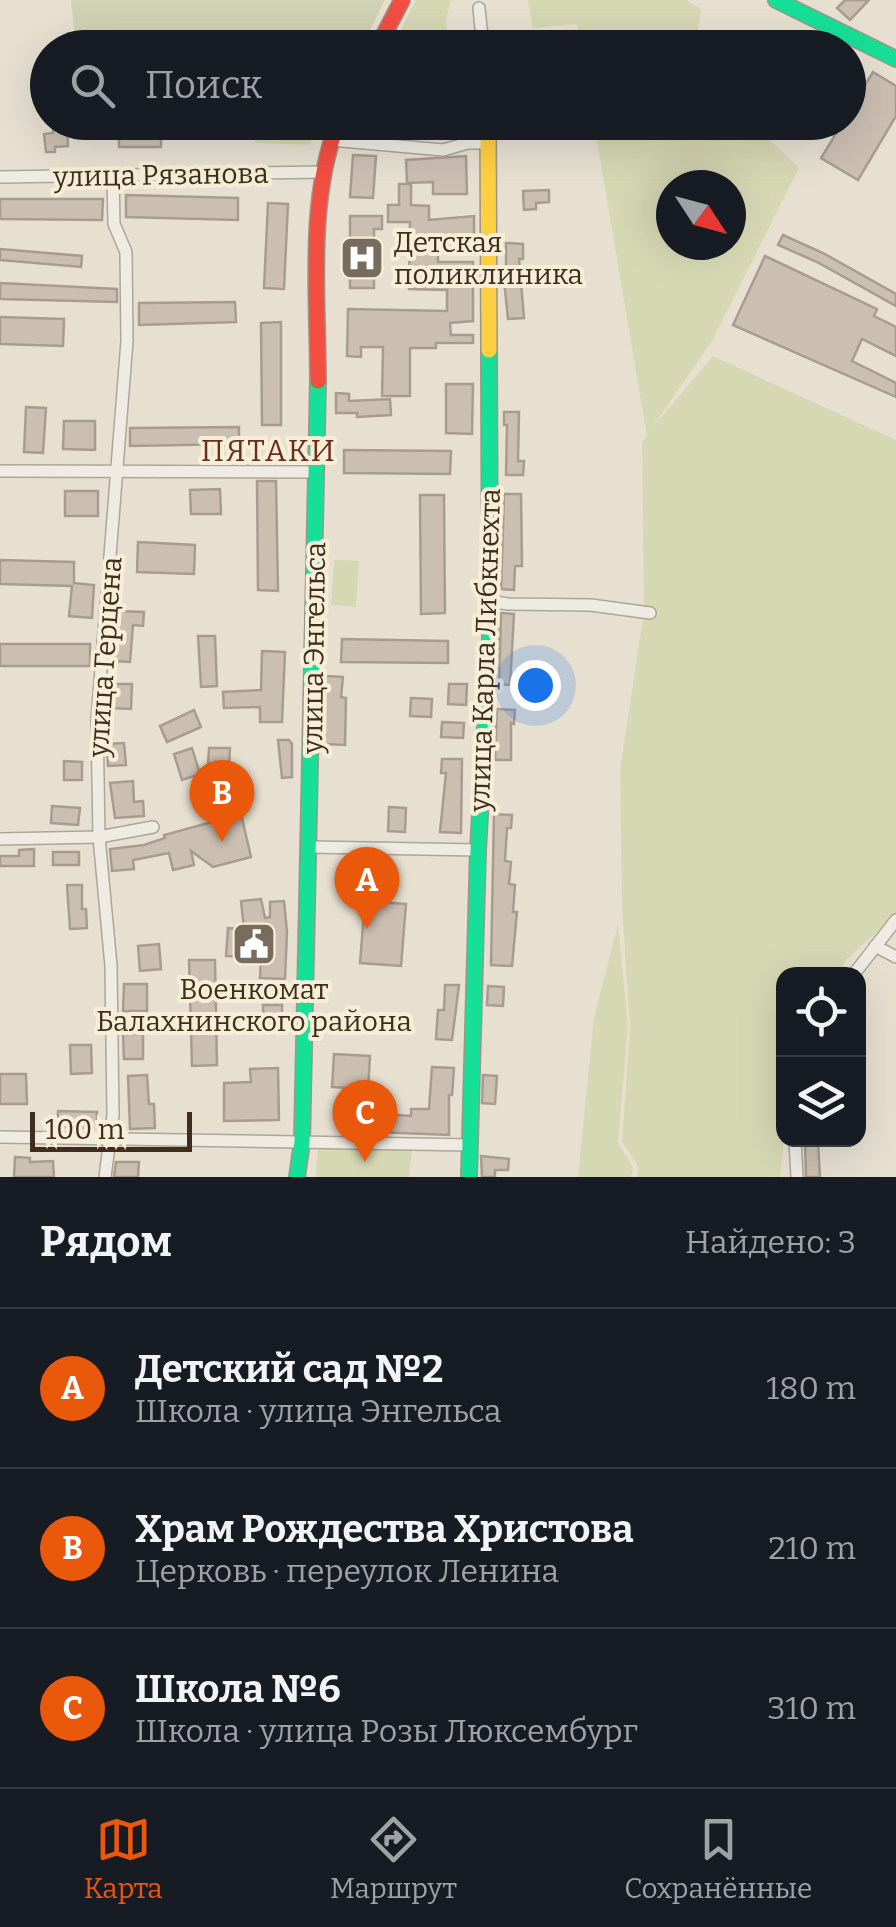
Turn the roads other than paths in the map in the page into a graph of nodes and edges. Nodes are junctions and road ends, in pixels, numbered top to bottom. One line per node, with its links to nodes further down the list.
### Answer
1 (402, 0): 5 (main road)
2 (776, 0): 3 (main road)
3 (801, 5): 7 (main road)
4 (479, 8): 6 (street)
5 (386, 30)
6 (482, 30)
7 (845, 30)
8 (866, 42): 9 (main road)
9 (896, 59)
10 (331, 140): 12 (street); 13 (main road, улица Энгельса)
11 (489, 140): 12 (main road, улица Карла Либкнехта)
12 (489, 144): 19 (main road, улица Карла Либкнехта)
13 (322, 172): 14 (street, улица Рязанова); 18 (main road, улица Энгельса)
14 (113, 176): 15 (street, улица Рязанова); 17 (street, улица Герцена)
15 (0, 177)
16 (0, 471): 17 (street)
17 (118, 472): 18 (street); 22 (street, улица Герцена)
18 (318, 472): 24 (main road, улица Энгельса)
19 (489, 601): 20 (street); 25 (main road, улица Карла Либкнехта)
20 (650, 613)
21 (153, 827): 22 (street)
22 (98, 838): 23 (street); 31 (street, улица Герцена)
23 (0, 839)
24 (310, 847): 25 (street); 32 (main road, улица Энгельса)
25 (478, 850): 33 (main road, улица Карла Либкнехта)
26 (896, 920): 27 (street)
27 (875, 946): 28 (street); 29 (street)
28 (896, 957)
29 (859, 967)
30 (0, 1137): 31 (street)
31 (110, 1139): 32 (street); 35 (street, улица Герцена)
32 (302, 1142): 33 (street); 36 (main road, улица Энгельса)
33 (470, 1146): 37 (main road, улица Карла Либкнехта)
34 (796, 1147): 38 (street)
35 (105, 1177)
36 (298, 1177)
37 (469, 1177)
38 (798, 1177)

